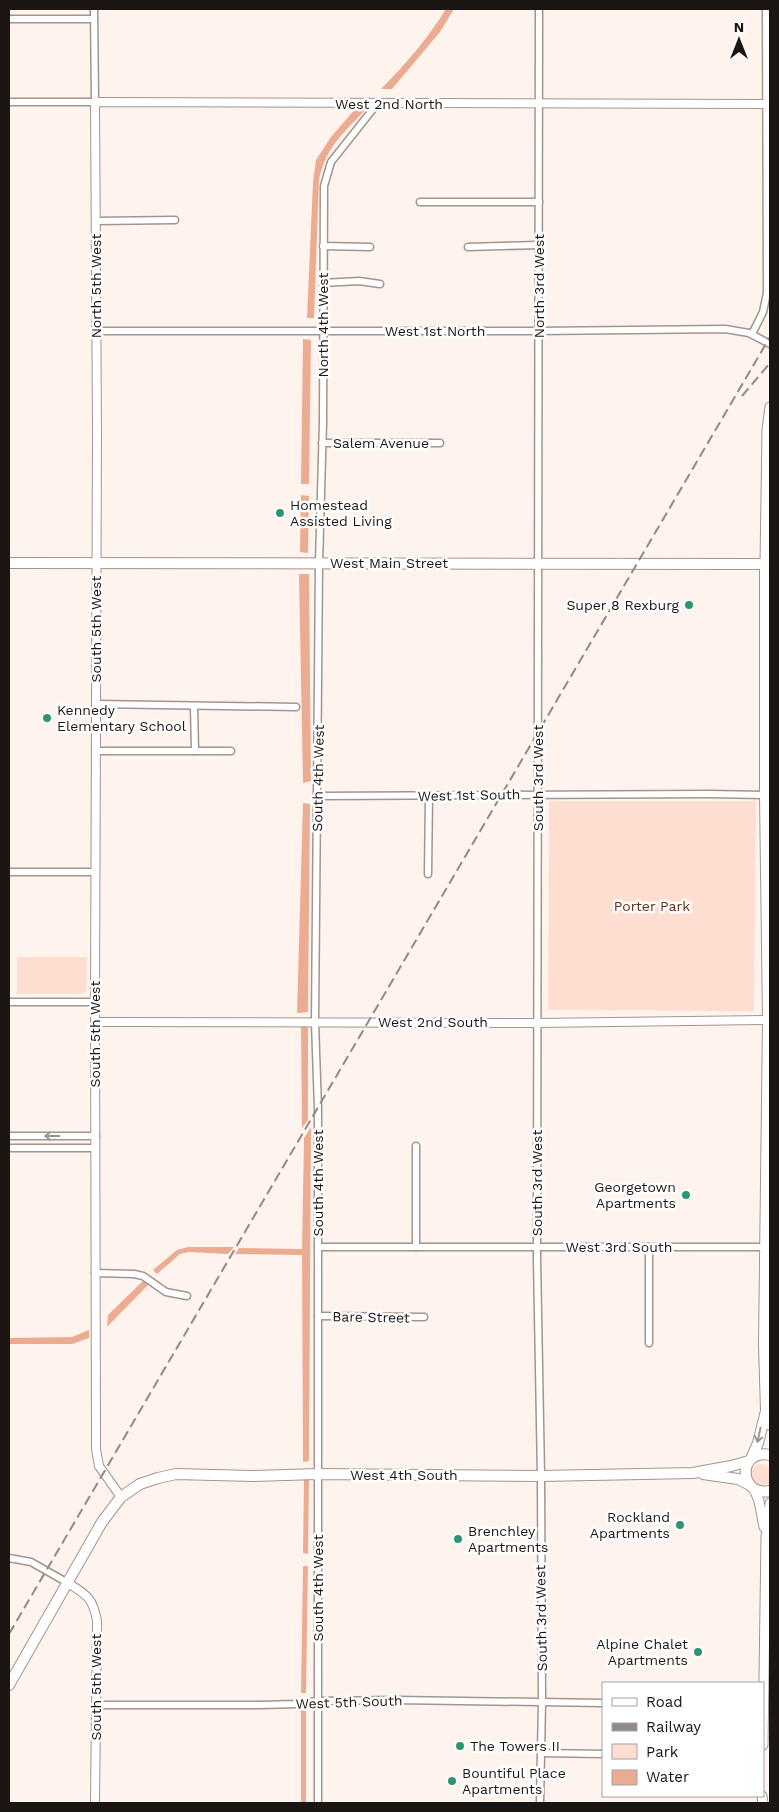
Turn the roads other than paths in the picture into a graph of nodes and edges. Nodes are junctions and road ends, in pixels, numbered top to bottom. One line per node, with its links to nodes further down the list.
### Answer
1 (94, 9): 5 (street, North 5th West)
2 (539, 9): 9 (street, North 3rd West)
3 (766, 9): 10 (street)
4 (9, 19): 5 (street)
5 (94, 19): 7 (street, North 5th West)
6 (9, 102): 7 (street, West 2nd North)
7 (95, 102): 8 (street, West 2nd North); 14 (street, North 5th West)
8 (377, 104): 9 (street, West 2nd North); 15 (street, North 4th West)
9 (539, 104): 10 (street, West 2nd North); 12 (street, North 3rd West)
10 (769, 104): 24 (street)
11 (420, 202): 12 (street)
12 (539, 202): 16 (street, North 3rd West)
13 (175, 220): 14 (street)
14 (96, 221): 21 (street, North 5th West)
15 (323, 246): 17 (street); 19 (street, North 4th West)
16 (539, 246): 18 (street); 23 (street, North 3rd West)
17 (370, 247)
18 (468, 247)
19 (323, 283): 20 (street); 22 (street, North 4th West)
20 (380, 284)
21 (96, 331): 22 (street, West 1st North); 30 (street, North 5th West)
22 (323, 331): 23 (street, West 1st North); 27 (street, North 4th West)
23 (538, 331): 24 (street, West 1st North); 32 (street, North 3rd West)
24 (752, 334): 25 (street, West 1st North)
25 (770, 344)
26 (770, 407): 33 (main road)
27 (322, 443): 28 (street, Salem Avenue); 31 (street, North 4th West)
28 (440, 443)
29 (9, 563): 30 (main road, West Main Street)
30 (96, 563): 31 (main road, West Main Street); 34 (street, South 5th West)
31 (319, 563): 32 (main road, West Main Street); 43 (street, South 4th West)
32 (538, 563): 33 (main road, West Main Street); 40 (street, South 3rd West)
33 (768, 564): 42 (main road)
34 (96, 704): 35 (street); 38 (street, South 5th West)
35 (194, 706): 36 (street); 37 (street)
36 (296, 706)
37 (195, 750): 38 (street); 39 (street)
38 (96, 751): 45 (street, South 5th West)
39 (231, 751)
40 (538, 794): 41 (street, West 1st South); 42 (street, West 1st South); 52 (street, South 3rd West)
41 (428, 795): 43 (street, West 1st South); 46 (street)
42 (767, 795): 49 (main road)
43 (317, 796): 51 (street, South 4th West)
44 (9, 872): 45 (street)
45 (95, 872): 48 (street, South 5th West)
46 (428, 874)
47 (9, 1002): 48 (street)
48 (95, 1002): 50 (street, South 5th West)
49 (769, 1020): 52 (street, West 2nd South); 62 (main road)
50 (95, 1022): 51 (street, West 2nd South); 54 (street, South 5th West)
51 (316, 1022): 52 (street, West 2nd South); 58 (street, South 4th West)
52 (537, 1023): 60 (street, South 3rd West)
53 (9, 1136): 54 (street, one-way to 53)
54 (96, 1136): 57 (street, South 5th West)
55 (416, 1146): 59 (street)
56 (9, 1148): 57 (street)
57 (96, 1148): 63 (street, South 5th West)
58 (318, 1247): 59 (street, West 3rd South); 65 (street, South 4th West)
59 (416, 1247): 60 (street, West 3rd South)
60 (537, 1247): 61 (street, West 3rd South); 74 (street, South 3rd West)
61 (649, 1247): 62 (street, West 3rd South); 67 (street)
62 (768, 1247): 68 (main road)
63 (96, 1273): 64 (street); 77 (street, South 5th West)
64 (187, 1296)
65 (318, 1316): 66 (street, Bare Street); 73 (street, South 4th West)
66 (424, 1317)
67 (649, 1343)
68 (766, 1412): 69 (main road); 71 (main road, one-way to 71)
69 (770, 1425)
70 (770, 1455): 71 (main road, West 4th South)
71 (750, 1460): 72 (main road, West 4th South); 75 (main road)
72 (692, 1473): 74 (main road, West 4th South); 75 (main road, West 4th South)
73 (318, 1474): 74 (main road, West 4th South); 77 (main road, West 4th South); 84 (street, South 4th West)
74 (541, 1476): 85 (street, South 3rd West)
75 (752, 1487): 76 (main road, West 4th South); 79 (main road)
76 (770, 1491)
77 (120, 1497): 81 (main road)
78 (770, 1503): 79 (main road)
79 (766, 1537): 82 (main road)
80 (9, 1558): 81 (street)
81 (68, 1583): 83 (main road); 87 (street, South 5th West)
82 (763, 1682)
83 (9, 1685)
84 (318, 1701): 85 (street, West 5th South); 87 (street, West 5th South); 91 (street, South 4th West)
85 (542, 1701): 86 (street, West 5th South); 88 (street, South 3rd West)
86 (602, 1703)
87 (96, 1704): 90 (street, South 5th West)
88 (541, 1753): 89 (street); 92 (street, South 3rd West)
89 (602, 1754)
90 (96, 1803)
91 (318, 1803)
92 (540, 1803)

